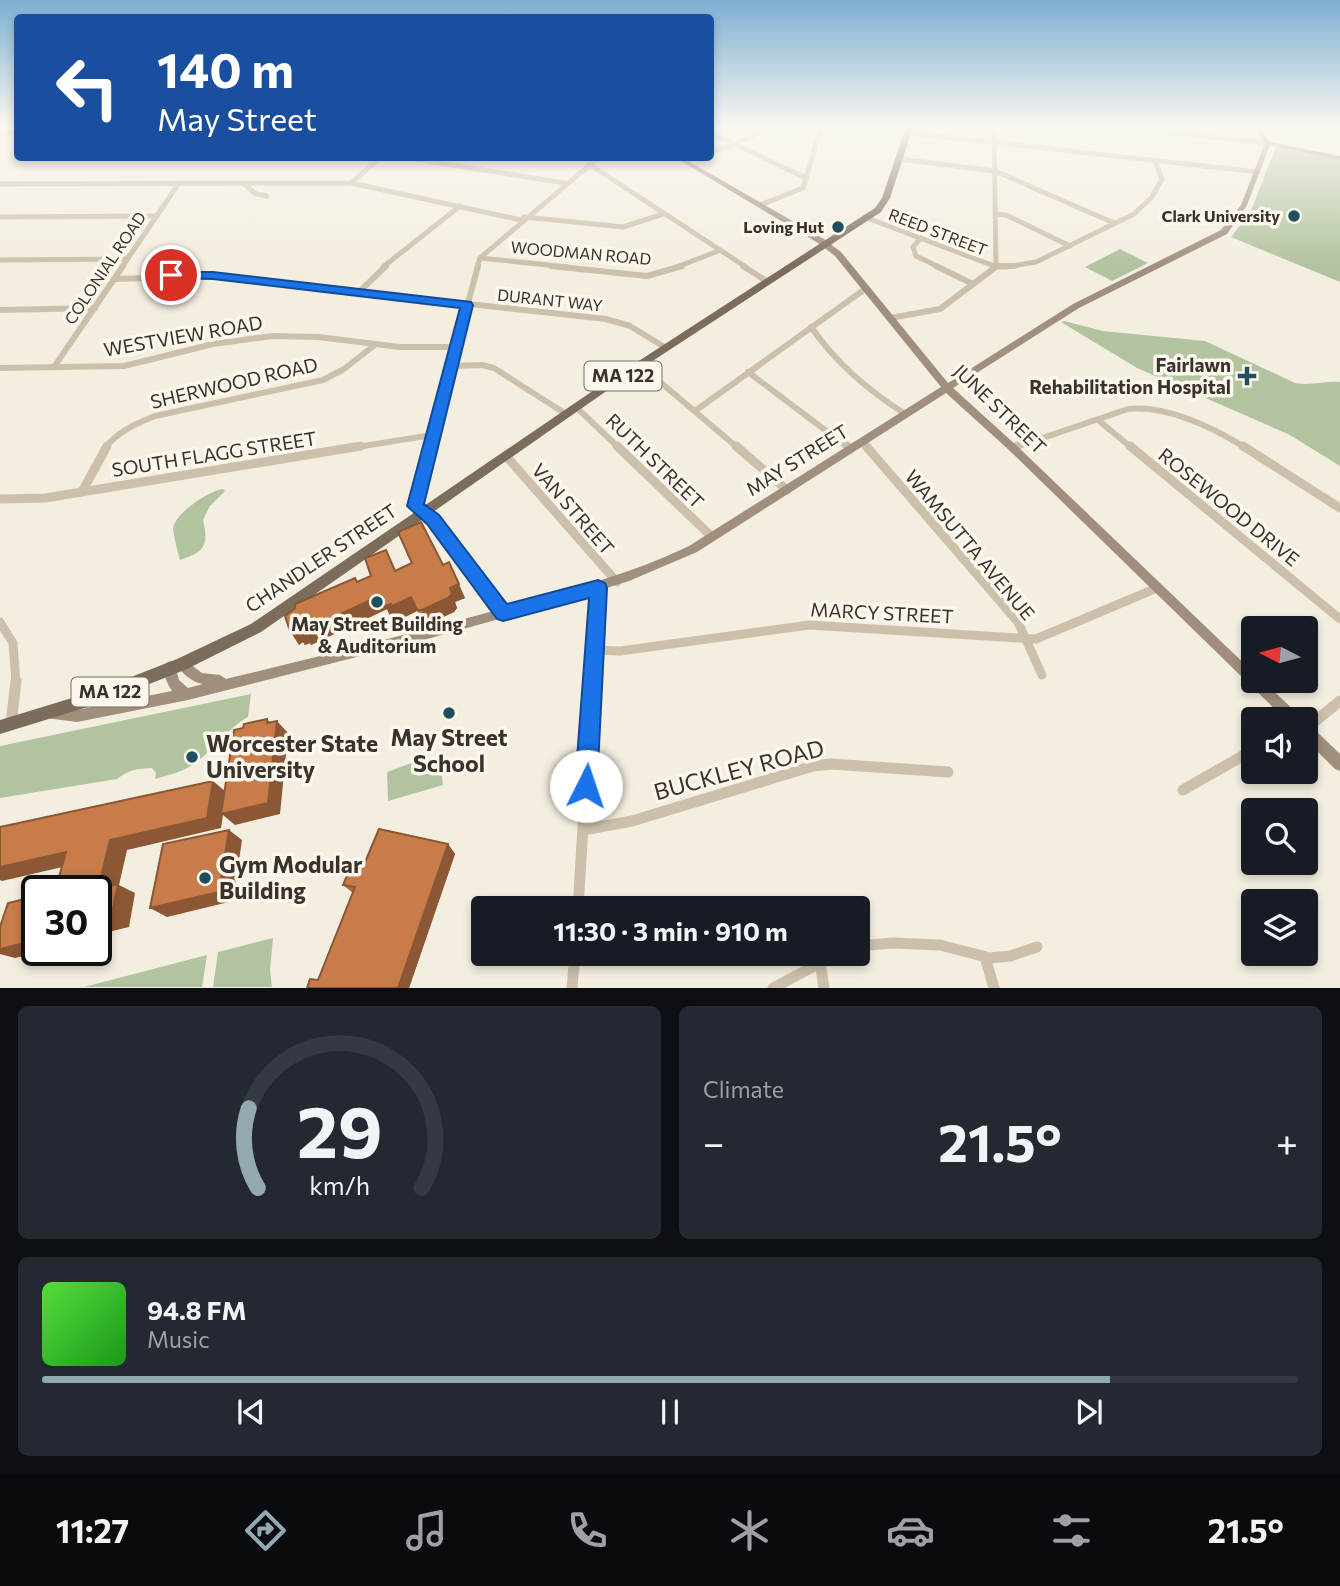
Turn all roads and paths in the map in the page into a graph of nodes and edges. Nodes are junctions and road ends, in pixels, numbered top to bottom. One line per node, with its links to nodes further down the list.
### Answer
1 (362, 173): 16 (street)
2 (503, 173): 17 (street)
3 (577, 173): 17 (street)
4 (602, 173): 22 (street)
5 (706, 173): 20 (street, JUNE STREET)
6 (796, 173): 13 (street)
7 (807, 173): 13 (street)
8 (894, 173): 26 (main road, CHANDLER STREET / MA 122)
9 (995, 173): 23 (street)
10 (1000, 173): 28 (street)
11 (1160, 173): 28 (street, REED STREET)
12 (1258, 173): 55 (street, MAY STREET)
13 (806, 178): 20 (street)
14 (179, 183): 15 (street); 18 (street); 24 (street, COLONIAL ROAD)
15 (243, 183): 16 (street); 19 (street)
16 (351, 183): 21 (street)
17 (565, 183): 27 (street)
18 (0, 184)
19 (267, 196)
20 (760, 205): 30 (street, JUNE STREET)
21 (460, 206): 27 (street); 41 (street)
22 (663, 214): 27 (street); 32 (street)
23 (997, 214): 31 (street); 36 (street)
24 (158, 216): 25 (street); 34 (street, COLONIAL ROAD)
25 (0, 217)
26 (867, 218): 29 (street, REED STREET); 30 (main road, CHANDLER STREET / MA 122)
27 (523, 219): 33 (street)
28 (1114, 223): 31 (street, REED STREET)
29 (921, 238): 36 (street, REED STREET); 39 (street)
30 (827, 245): 38 (main road, CHANDLER STREET / MA 122); 40 (street, JUNE STREET)
31 (1070, 246): 36 (street, REED STREET)
32 (719, 251): 33 (street, WOODMAN ROAD); 38 (street)
33 (480, 257): 42 (street)
34 (128, 259): 35 (street); 37 (street, COLONIAL ROAD)
35 (0, 260)
36 (997, 267): 39 (street)
37 (114, 279): 41 (street, DURANT WAY); 43 (street, COLONIAL ROAD)
38 (768, 282): 49 (main road, CHANDLER STREET / MA 122)
39 (973, 284): 45 (street)
40 (865, 289): 45 (street, JUNE STREET); 46 (street)
41 (358, 293): 42 (street, DURANT WAY)
42 (467, 305): 48 (street); 49 (street, DURANT WAY)
43 (95, 308): 44 (street); 53 (street, COLONIAL ROAD)
44 (0, 310)
45 (890, 318): 55 (street, JUNE STREET)
46 (811, 327): 54 (street); 59 (street)
47 (376, 344): 48 (street, WESTVIEW ROAD); 53 (street, WESTVIEW ROAD); 67 (street, SHERWOOD ROAD)
48 (455, 347): 51 (street)
49 (666, 348): 50 (main road, CHANDLER STREET / MA 122)
50 (640, 365): 56 (main road, CHANDLER STREET / MA 122); 57 (street)
51 (450, 366): 58 (street); 61 (street)
52 (0, 368): 53 (street, WESTVIEW ROAD)
53 (54, 368)
54 (748, 372): 57 (street); 64 (street)
55 (947, 388): 59 (street, MAY STREET); 63 (street, JUNE STREET)
56 (576, 407): 58 (main road, CHANDLER STREET / MA 122); 71 (street, RUTH STREET)
57 (695, 411): 66 (street)
58 (566, 414): 65 (main road, CHANDLER STREET / MA 122)
59 (905, 414): 62 (street, MAY STREET)
60 (1098, 420): 63 (street); 69 (street); 76 (street, ROSEWOOD DRIVE)
61 (432, 435): 67 (street, SOUTH FLAGG STREET); 70 (street)
62 (862, 442): 64 (street, MAY STREET); 78 (street, WAMSUTTA AVENUE)
63 (1013, 448): 74 (street, JUNE STREET)
64 (850, 449): 66 (street, MAY STREET)
65 (506, 456): 70 (main road, CHANDLER STREET / MA 122); 72 (street, VAN STREET)
66 (787, 490): 71 (street, MAY STREET)
67 (82, 492): 68 (street, SOUTH FLAGG STREET)
68 (0, 499)
69 (1340, 508)
70 (423, 514): 75 (street); 80 (main road, CHANDLER STREET / MA 122)
71 (712, 537): 72 (street, MAY STREET)
72 (617, 582): 73 (street, MAY STREET)
73 (598, 588): 75 (street, MAY STREET); 79 (street)
74 (1157, 589): 78 (street, MARCY STREET); 81 (street, JUNE STREET)
75 (503, 613): 83 (street, MAY STREET)
76 (1340, 619)
77 (0, 622): 90 (street)
78 (1026, 639): 79 (street, MARCY STREET); 82 (street, WAMSUTTA AVENUE)
79 (596, 650): 96 (street)
80 (176, 665): 83 (street, MAY STREET); 85 (street); 88 (main road, CHANDLER STREET / MA 122)
81 (1241, 669)
82 (1042, 675)
83 (244, 680): 85 (street, MAY STREET)
84 (1267, 693): 87 (street, JUNE STREET)
85 (188, 694): 88 (street, MAY STREET)
86 (1340, 701): 89 (street)
87 (1281, 707)
88 (48, 714): 90 (main road, CHANDLER STREET / MA 122)
89 (1318, 719)
90 (5, 726)
91 (1318, 743): 93 (street)
92 (1241, 757): 95 (street)
93 (1340, 764)
94 (948, 772): 96 (street, BUCKLEY ROAD)
95 (1183, 790)
96 (583, 830): 97 (street)
97 (579, 896)
98 (870, 944): 100 (street)
99 (1037, 947): 100 (street)
100 (985, 957): 107 (street)
101 (574, 966): 104 (street)
102 (813, 966): 105 (street)
103 (821, 966): 106 (street)
104 (572, 988)
105 (773, 988)
106 (824, 988)
107 (994, 988)

